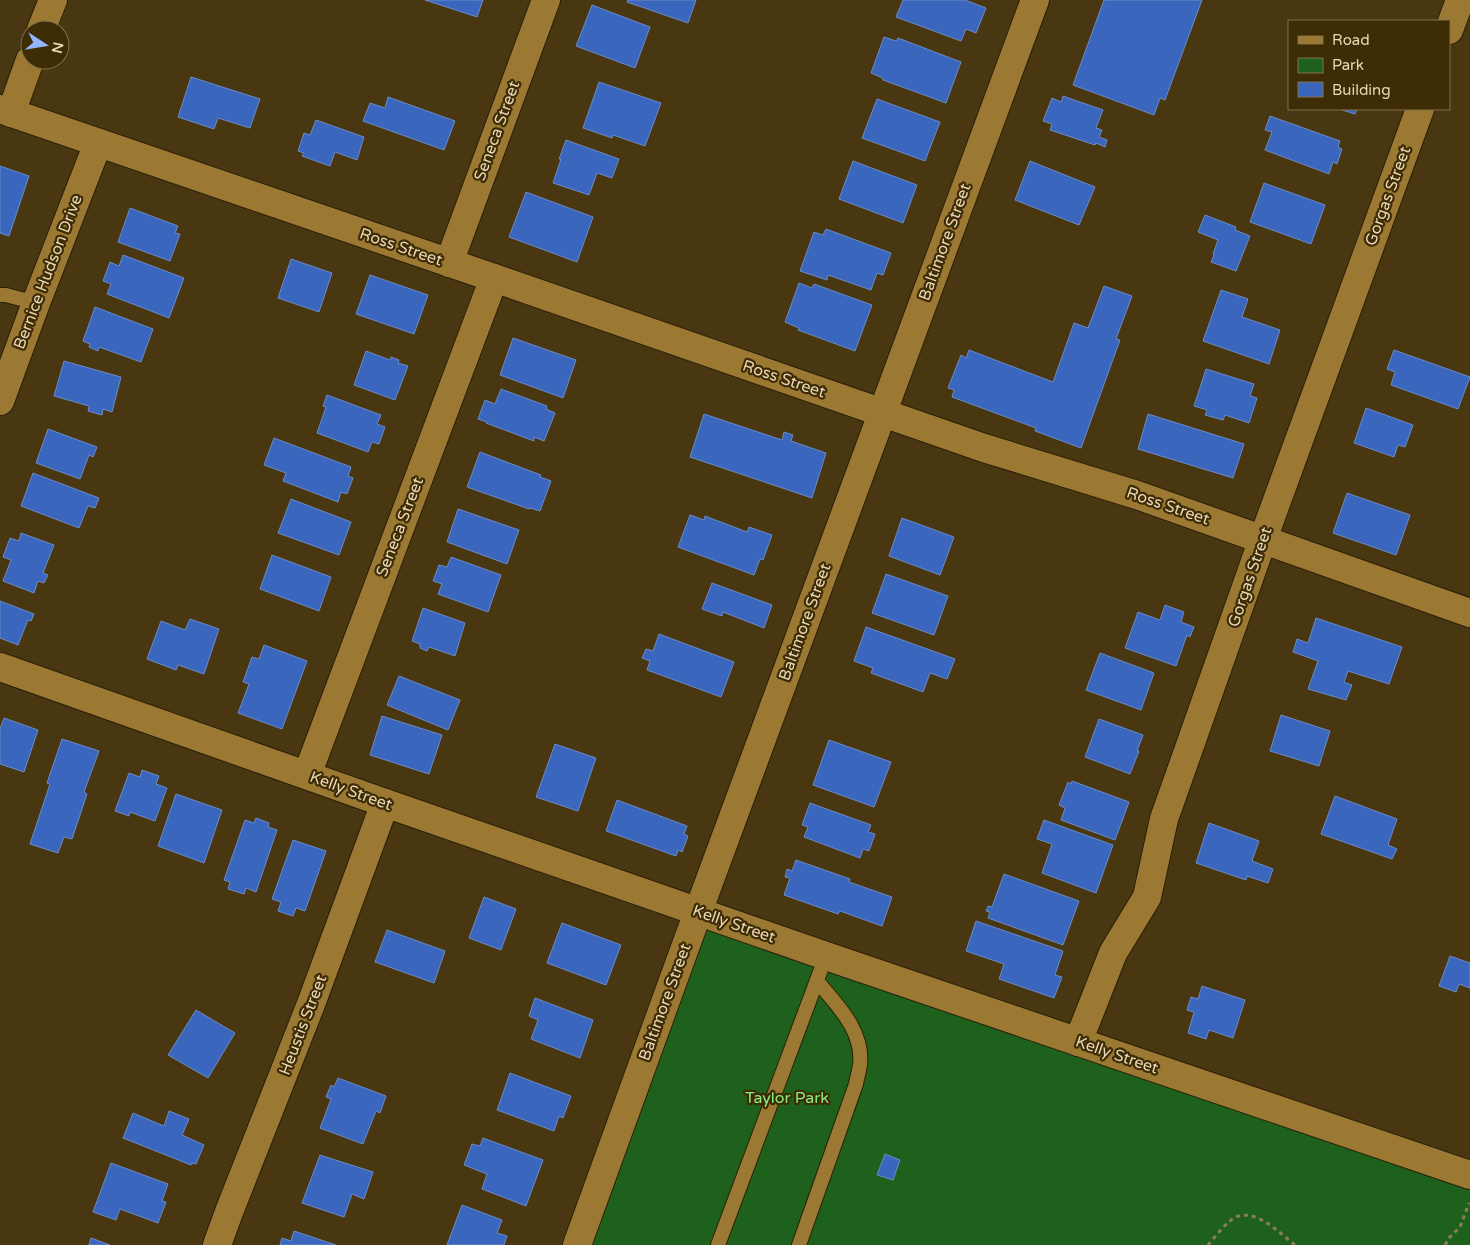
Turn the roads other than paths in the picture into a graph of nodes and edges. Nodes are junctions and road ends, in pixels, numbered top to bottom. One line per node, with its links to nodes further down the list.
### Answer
1 (52, 0): 5 (street)
2 (546, 0): 11 (street, Seneca Street)
3 (1035, 0): 16 (street, Baltimore Street)
4 (1460, 0): 6 (street)
5 (45, 20)
6 (1450, 27)
7 (25, 70): 9 (street)
8 (1420, 110): 17 (street, Gorgas Street)
9 (5, 111): 10 (street, Ross Street)
10 (98, 143): 11 (street, Ross Street); 14 (street, Bernice Hudson Drive)
11 (448, 263): 12 (street, Ross Street)
12 (494, 278): 16 (street, Ross Street); 20 (street, Seneca Street)
13 (0, 295): 14 (lane)
14 (36, 303): 15 (street, Bernice Hudson Drive)
15 (0, 401)
16 (882, 413): 17 (street, Ross Street); 22 (street, Baltimore Street)
17 (1263, 539): 18 (street, Ross Street); 25 (street, Gorgas Street)
18 (1470, 613)
19 (0, 667): 20 (street, Kelly Street)
20 (306, 775): 21 (street, Kelly Street)
21 (385, 803): 22 (street, Kelly Street); 27 (street, Heustis Street)
22 (698, 912): 23 (street, Kelly Street); 28 (street, Baltimore Street)
23 (826, 956): 24 (lane); 25 (street, Kelly Street)
24 (817, 981): 29 (lane); 30 (lane)
25 (1078, 1042): 26 (street, Kelly Street)
26 (1470, 1175)
27 (217, 1245)
28 (577, 1245)
29 (718, 1245)
30 (799, 1245)

